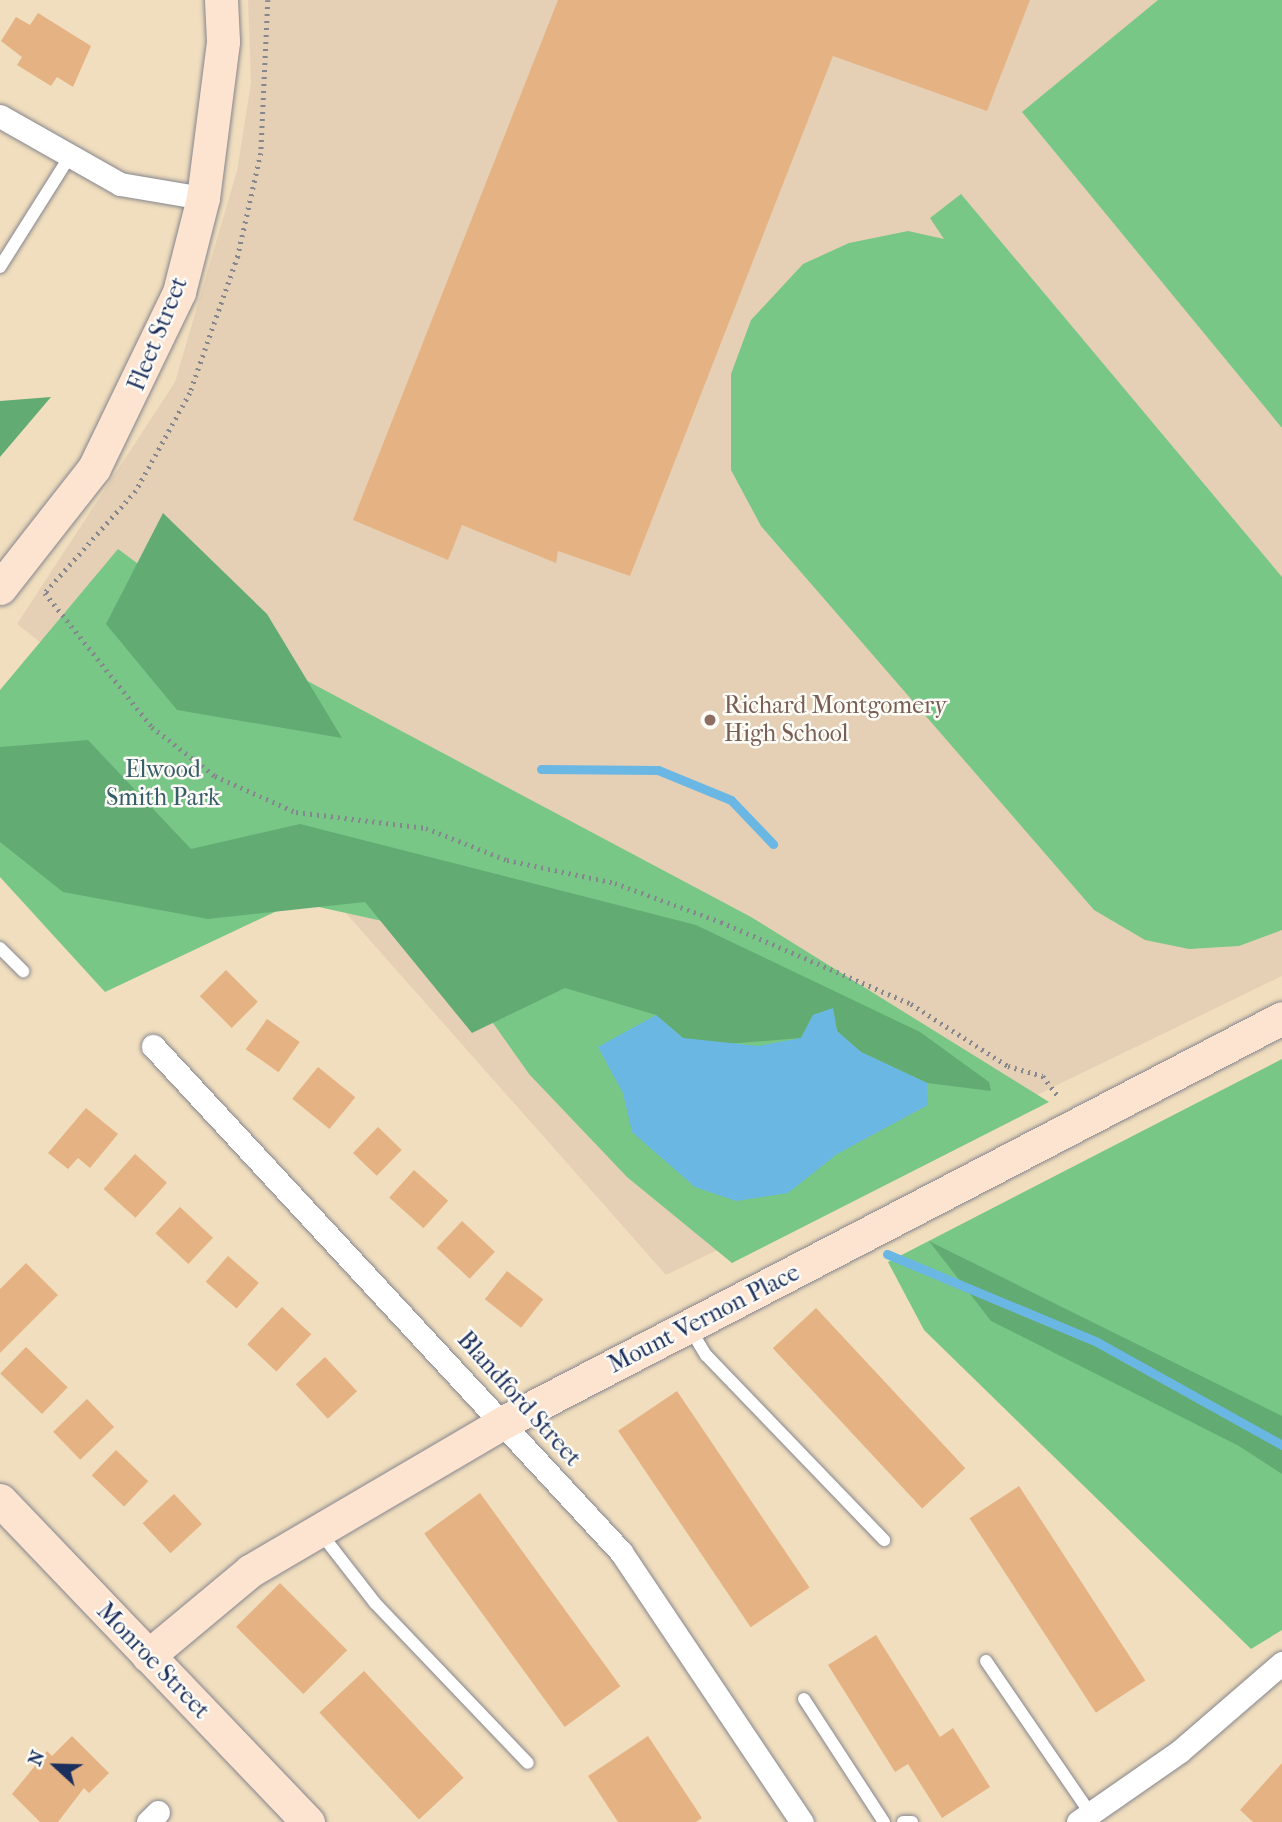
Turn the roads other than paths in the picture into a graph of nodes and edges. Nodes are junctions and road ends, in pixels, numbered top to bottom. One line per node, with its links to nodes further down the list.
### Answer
1 (221, 0): 4 (street, Fleet Street)
2 (0, 116): 3 (street)
3 (68, 159): 4 (street); 5 (lane)
4 (203, 198): 6 (street, Fleet Street)
5 (0, 267)
6 (0, 588)
7 (0, 948): 8 (lane)
8 (23, 971)
9 (1282, 1018): 11 (street, Mount Vernon Place)
10 (153, 1046): 12 (street, Blandford Street)
11 (689, 1326): 12 (street, Mount Vernon Place); 15 (lane)
12 (506, 1421): 14 (street, Mount Vernon Place); 23 (street, Blandford Street)
13 (0, 1500): 16 (street, Monroe Street)
14 (318, 1531): 16 (street, Mount Vernon Place); 20 (lane)
15 (884, 1540)
16 (148, 1656): 22 (street, Monroe Street)
17 (986, 1661): 21 (lane)
18 (1282, 1663): 21 (street)
19 (804, 1699): 24 (lane)
20 (528, 1763)
21 (1084, 1818)
22 (308, 1822)
23 (802, 1822)
24 (884, 1822)
25 (903, 1822): 26 (lane)
26 (912, 1822)

